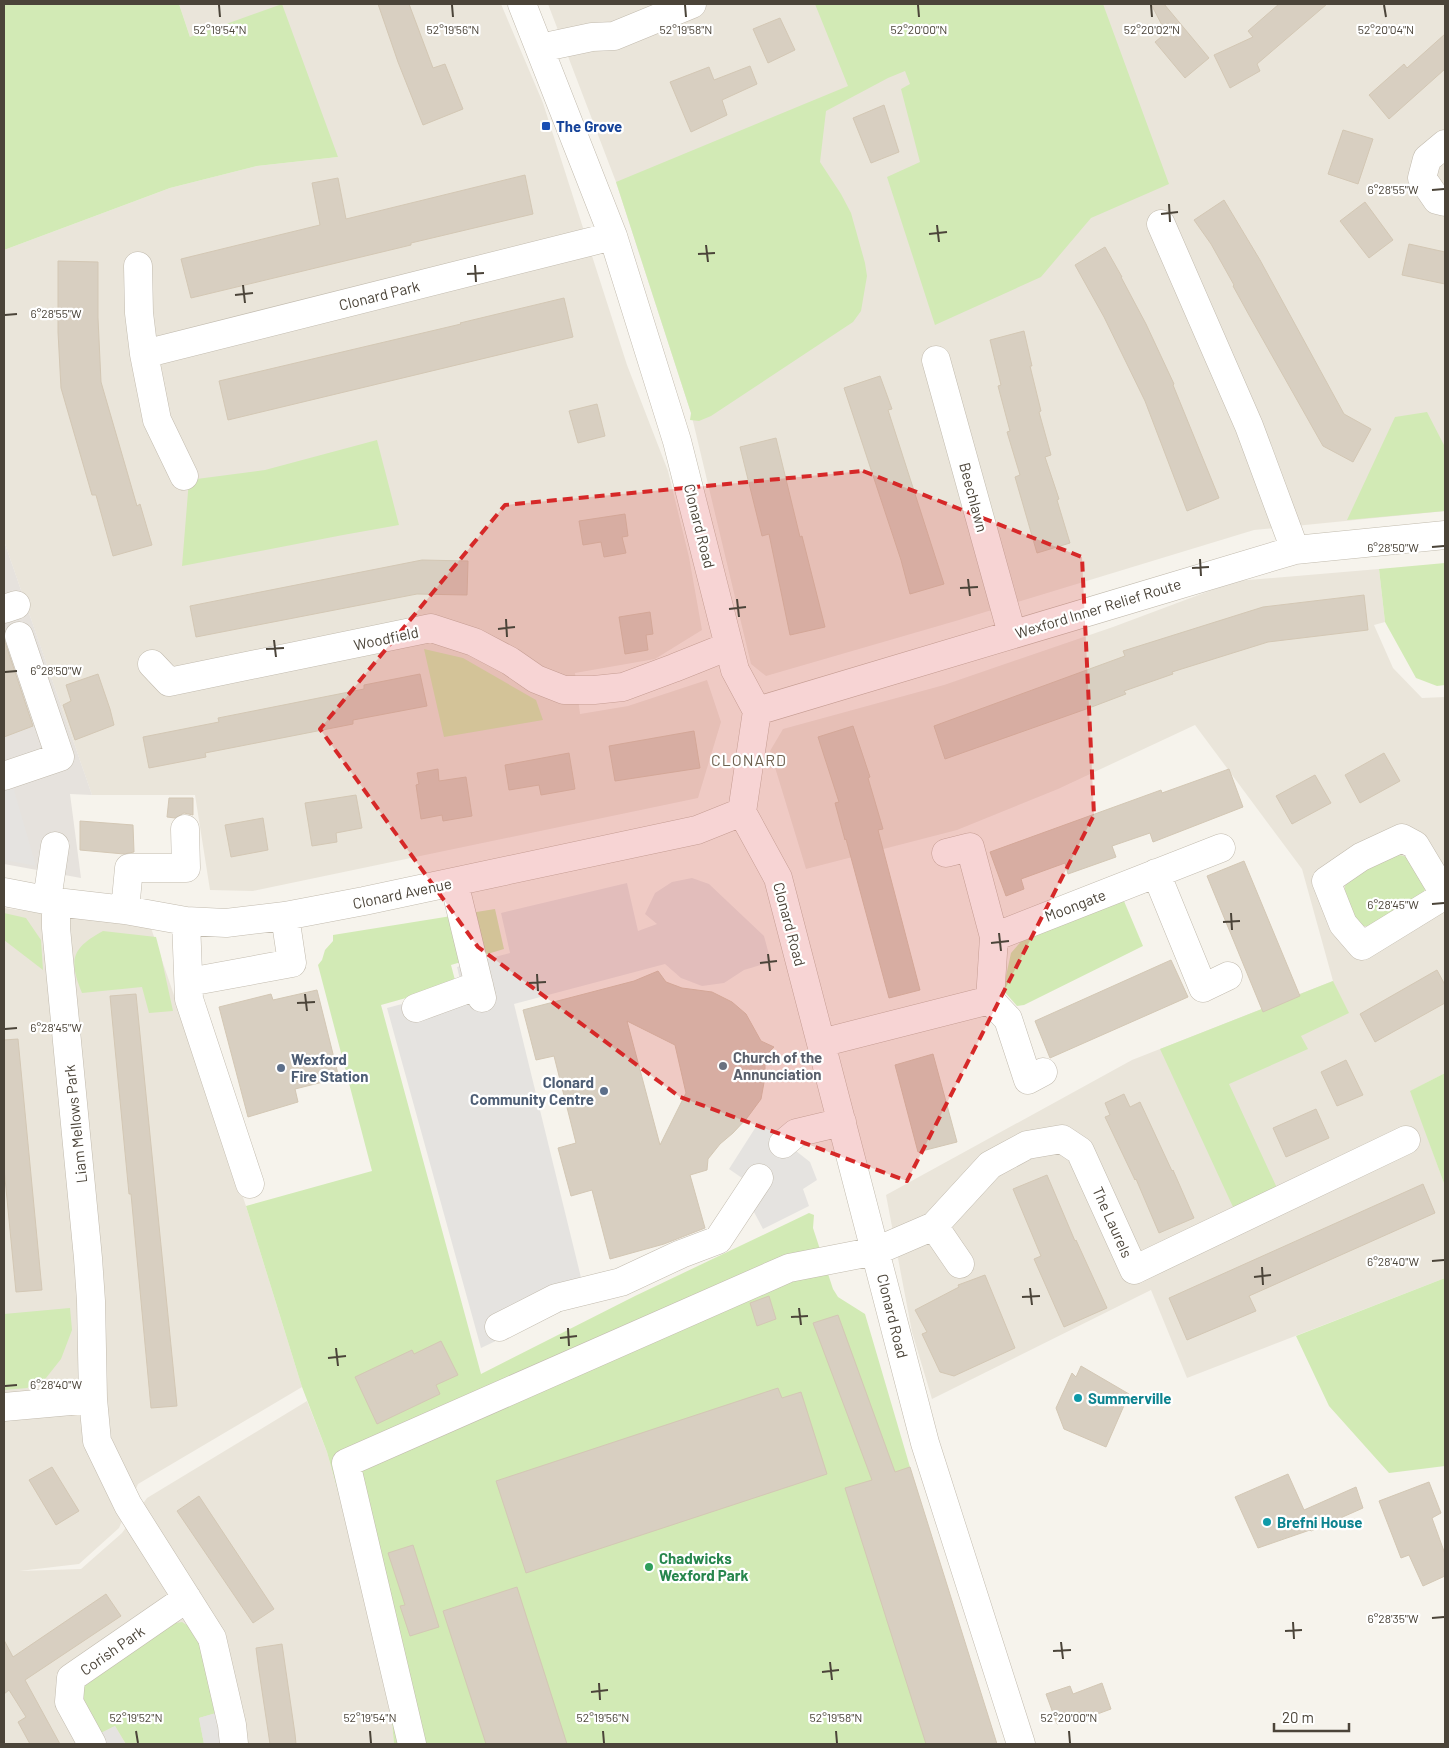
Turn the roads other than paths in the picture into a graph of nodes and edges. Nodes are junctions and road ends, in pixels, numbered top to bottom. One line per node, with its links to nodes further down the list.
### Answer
1 (522, 4): 3 (street, Clonard Road)
2 (692, 4): 3 (street)
3 (540, 48): 7 (street, Clonard Road)
4 (1445, 144): 5 (street)
5 (1445, 202)
6 (1161, 224): 13 (street)
7 (613, 236): 9 (street, Clonard Park); 16 (street, Clonard Road)
8 (138, 266): 9 (street)
9 (144, 354): 11 (street)
10 (936, 360): 14 (street, Beechlawn)
11 (184, 476)
12 (1445, 535): 13 (street, Wexford Inner Relief Route)
13 (1295, 550): 14 (street, Wexford Inner Relief Route)
14 (1012, 634): 18 (street, Wexford Inner Relief Route)
15 (19, 636): 19 (street)
16 (729, 646): 17 (street, Woodfield); 18 (street, Clonard Road)
17 (152, 664)
18 (757, 711): 20 (street)
19 (4, 776)
20 (742, 812): 26 (street, Clonard Avenue); 37 (street, Clonard Road)
21 (185, 829): 29 (street)
22 (55, 846): 28 (street, Liam Mellows Park)
23 (1221, 848): 25 (street, Moongate)
24 (946, 853): 32 (street)
25 (1156, 874): 32 (street, Moongate); 33 (street)
26 (454, 882): 30 (street, Clonard Avenue); 36 (street)
27 (4, 892): 28 (street)
28 (52, 901): 29 (street, Clonard Avenue); 48 (street, Liam Mellows Park)
29 (125, 910): 31 (street, Clonard Avenue)
30 (285, 916): 31 (street, Clonard Avenue); 34 (street)
31 (186, 920): 34 (street)
32 (994, 937): 35 (street)
33 (1228, 976)
34 (189, 982): 43 (street)
35 (990, 1000): 37 (street); 38 (street)
36 (416, 1008)
37 (821, 1043): 39 (street, Clonard Road)
38 (1043, 1072)
39 (842, 1122): 41 (street); 45 (street, Clonard Road)
40 (1406, 1140): 44 (street, The Laurels)
41 (783, 1144)
42 (759, 1178): 47 (street)
43 (250, 1184)
44 (934, 1226): 45 (street, The Laurels); 46 (street)
45 (876, 1251): 53 (street, The Laurels); 54 (street, Clonard Road)
46 (960, 1264)
47 (499, 1327)
48 (93, 1400): 49 (street); 50 (street, Liam Mellows Park)
49 (4, 1407)
50 (187, 1598): 51 (street, Corish Park); 52 (street)
51 (92, 1744)
52 (234, 1744)
53 (412, 1744)
54 (1021, 1744)

